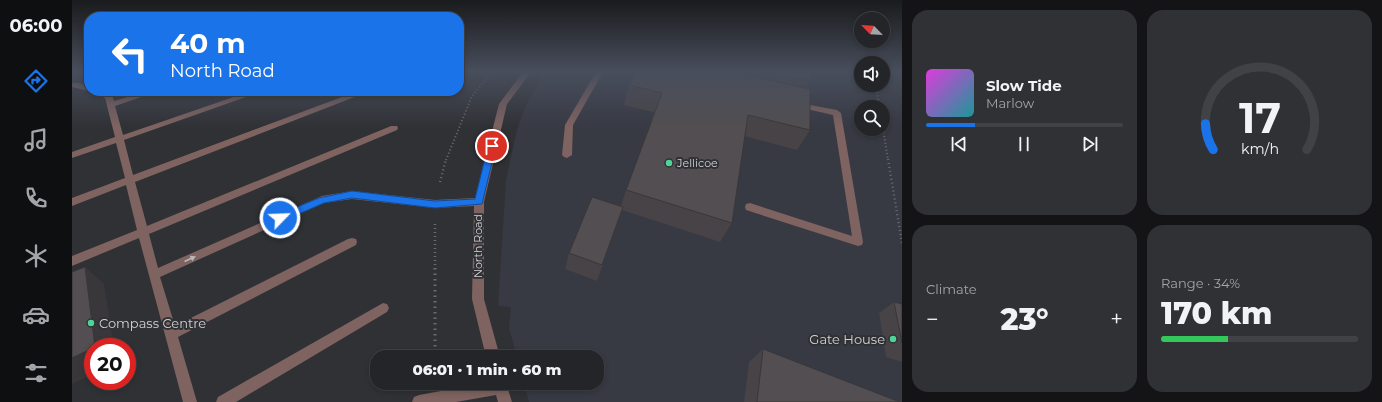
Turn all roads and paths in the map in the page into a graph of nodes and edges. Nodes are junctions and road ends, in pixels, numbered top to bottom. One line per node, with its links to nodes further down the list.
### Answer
1 (512, 91): 16 (street, North Road)
2 (588, 91): 13 (street)
3 (106, 96): 8 (street)
4 (139, 96): 8 (street)
5 (244, 96): 11 (street)
6 (353, 96): 14 (street)
7 (784, 101): 17 (street)
8 (111, 105): 11 (street)
9 (394, 128): 18 (street)
10 (884, 136): 20 (path)
11 (119, 139): 12 (street); 14 (street)
12 (72, 155)
13 (567, 156)
14 (130, 180): 15 (street); 18 (street)
15 (72, 202)
16 (479, 202): 22 (street, one-way to 16); 25 (street, North Road)
17 (750, 207)
18 (143, 232): 21 (street); 22 (street)
19 (352, 242): 24 (street)
20 (902, 243)
21 (72, 261)
22 (154, 275): 24 (street)
23 (383, 308): 29 (street)
24 (171, 334): 28 (street)
25 (491, 350)
26 (476, 390): 30 (street)
27 (501, 390): 31 (street)
28 (190, 402)
29 (223, 402)
30 (419, 402)
31 (504, 402)

